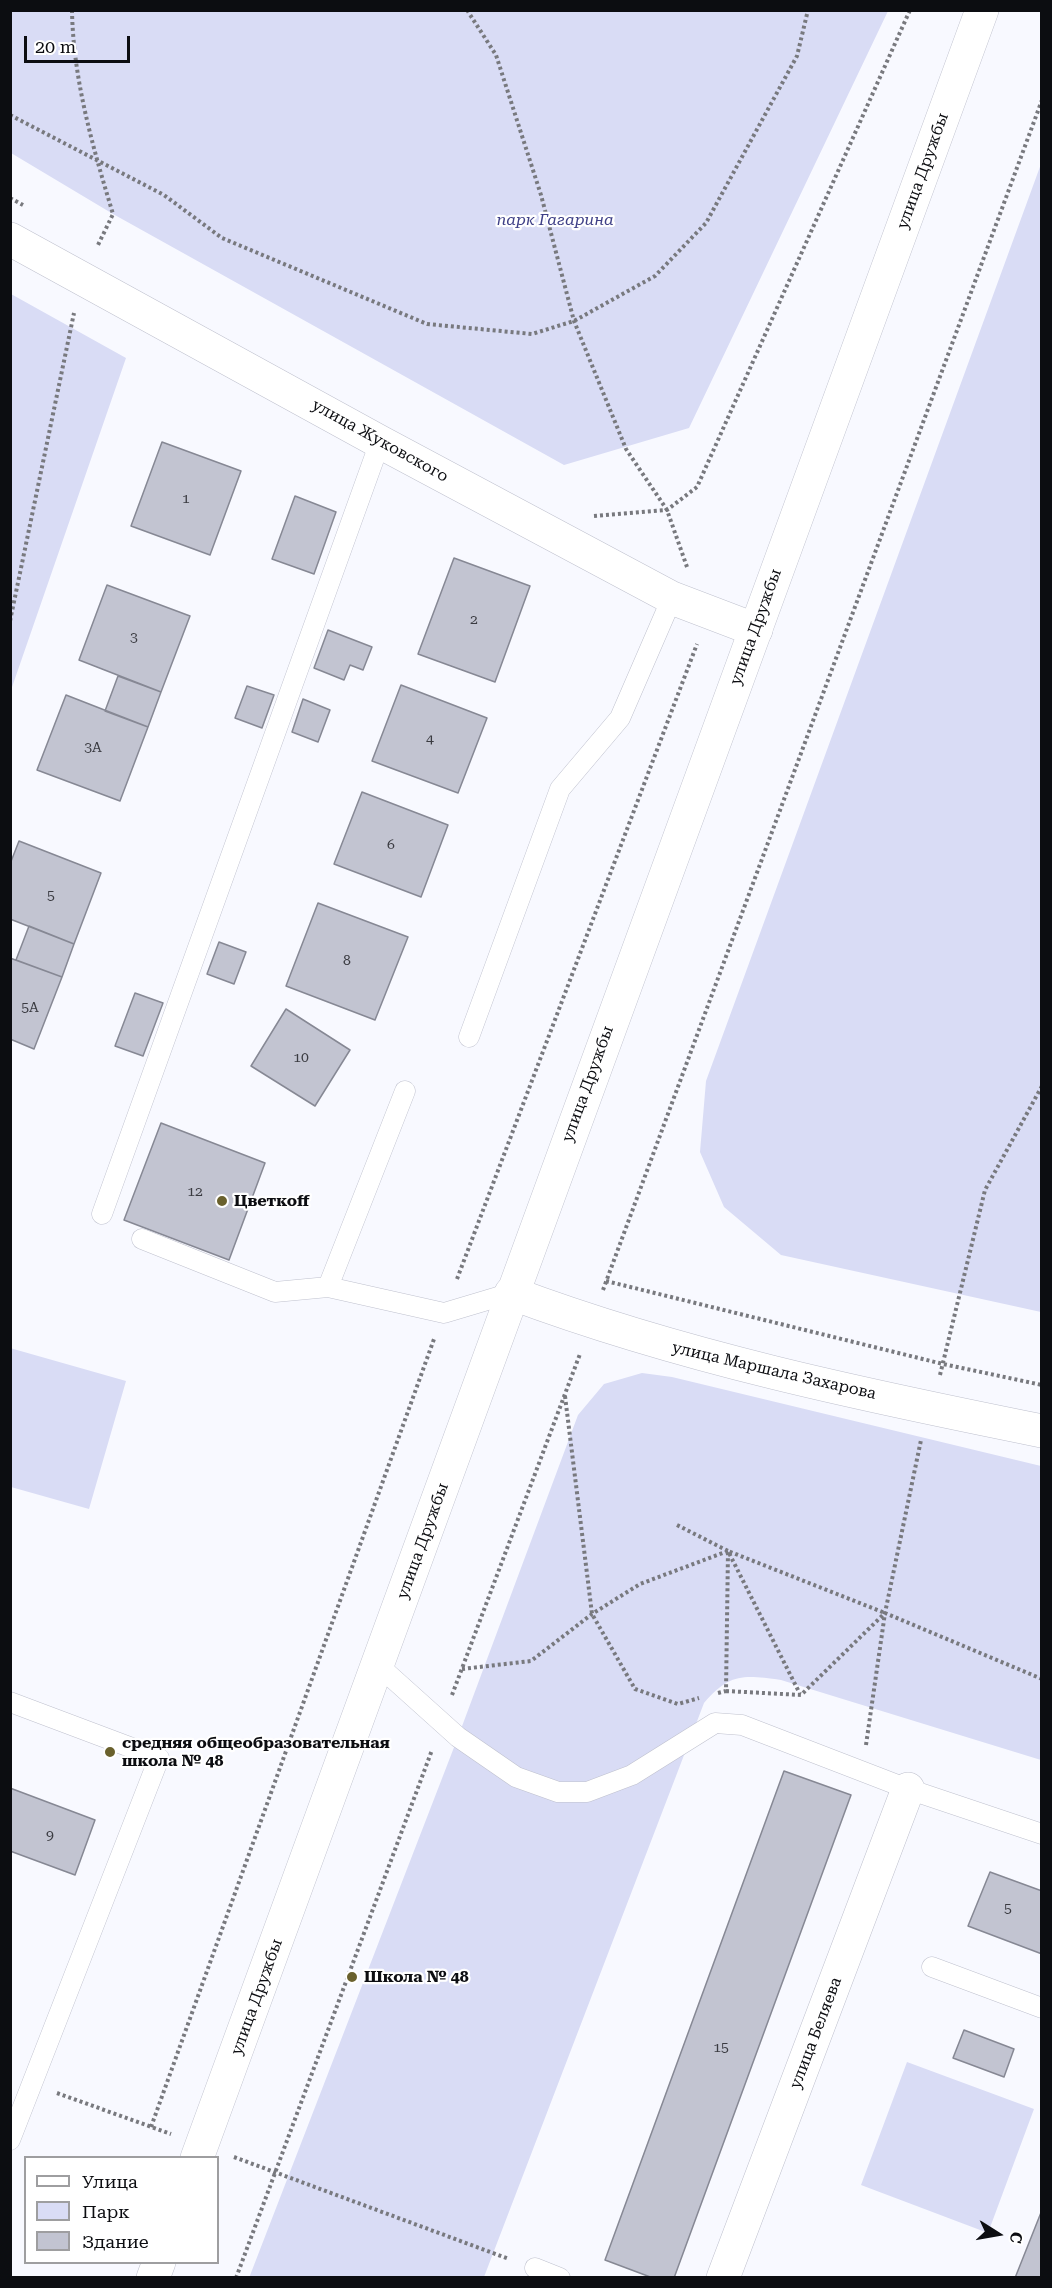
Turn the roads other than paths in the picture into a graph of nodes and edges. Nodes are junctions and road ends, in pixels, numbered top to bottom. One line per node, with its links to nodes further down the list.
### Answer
1 (982, 10): 5 (main road, улица Дружбы)
2 (10, 238): 3 (main road, улица Жуковского)
3 (380, 442): 4 (main road, улица Жуковского); 8 (lane)
4 (672, 598): 5 (main road, улица Жуковского); 6 (lane)
5 (756, 630): 11 (main road, улица Дружбы)
6 (469, 1037)
7 (405, 1091): 10 (lane)
8 (102, 1214)
9 (142, 1239): 10 (lane)
10 (328, 1287): 11 (lane)
11 (511, 1293): 12 (main road, улица Маршала Захарова); 13 (main road, улица Дружбы)
12 (1041, 1431)
13 (379, 1666): 15 (lane); 20 (main road, улица Дружбы)
14 (10, 1702): 19 (lane)
15 (908, 1789): 16 (lane); 23 (main road, улица Беляева)
16 (1041, 1834)
17 (932, 1967): 18 (lane)
18 (1041, 2008)
19 (10, 2140)
20 (200, 2151)
21 (535, 2268): 22 (lane)
22 (560, 2277)
23 (723, 2277)

